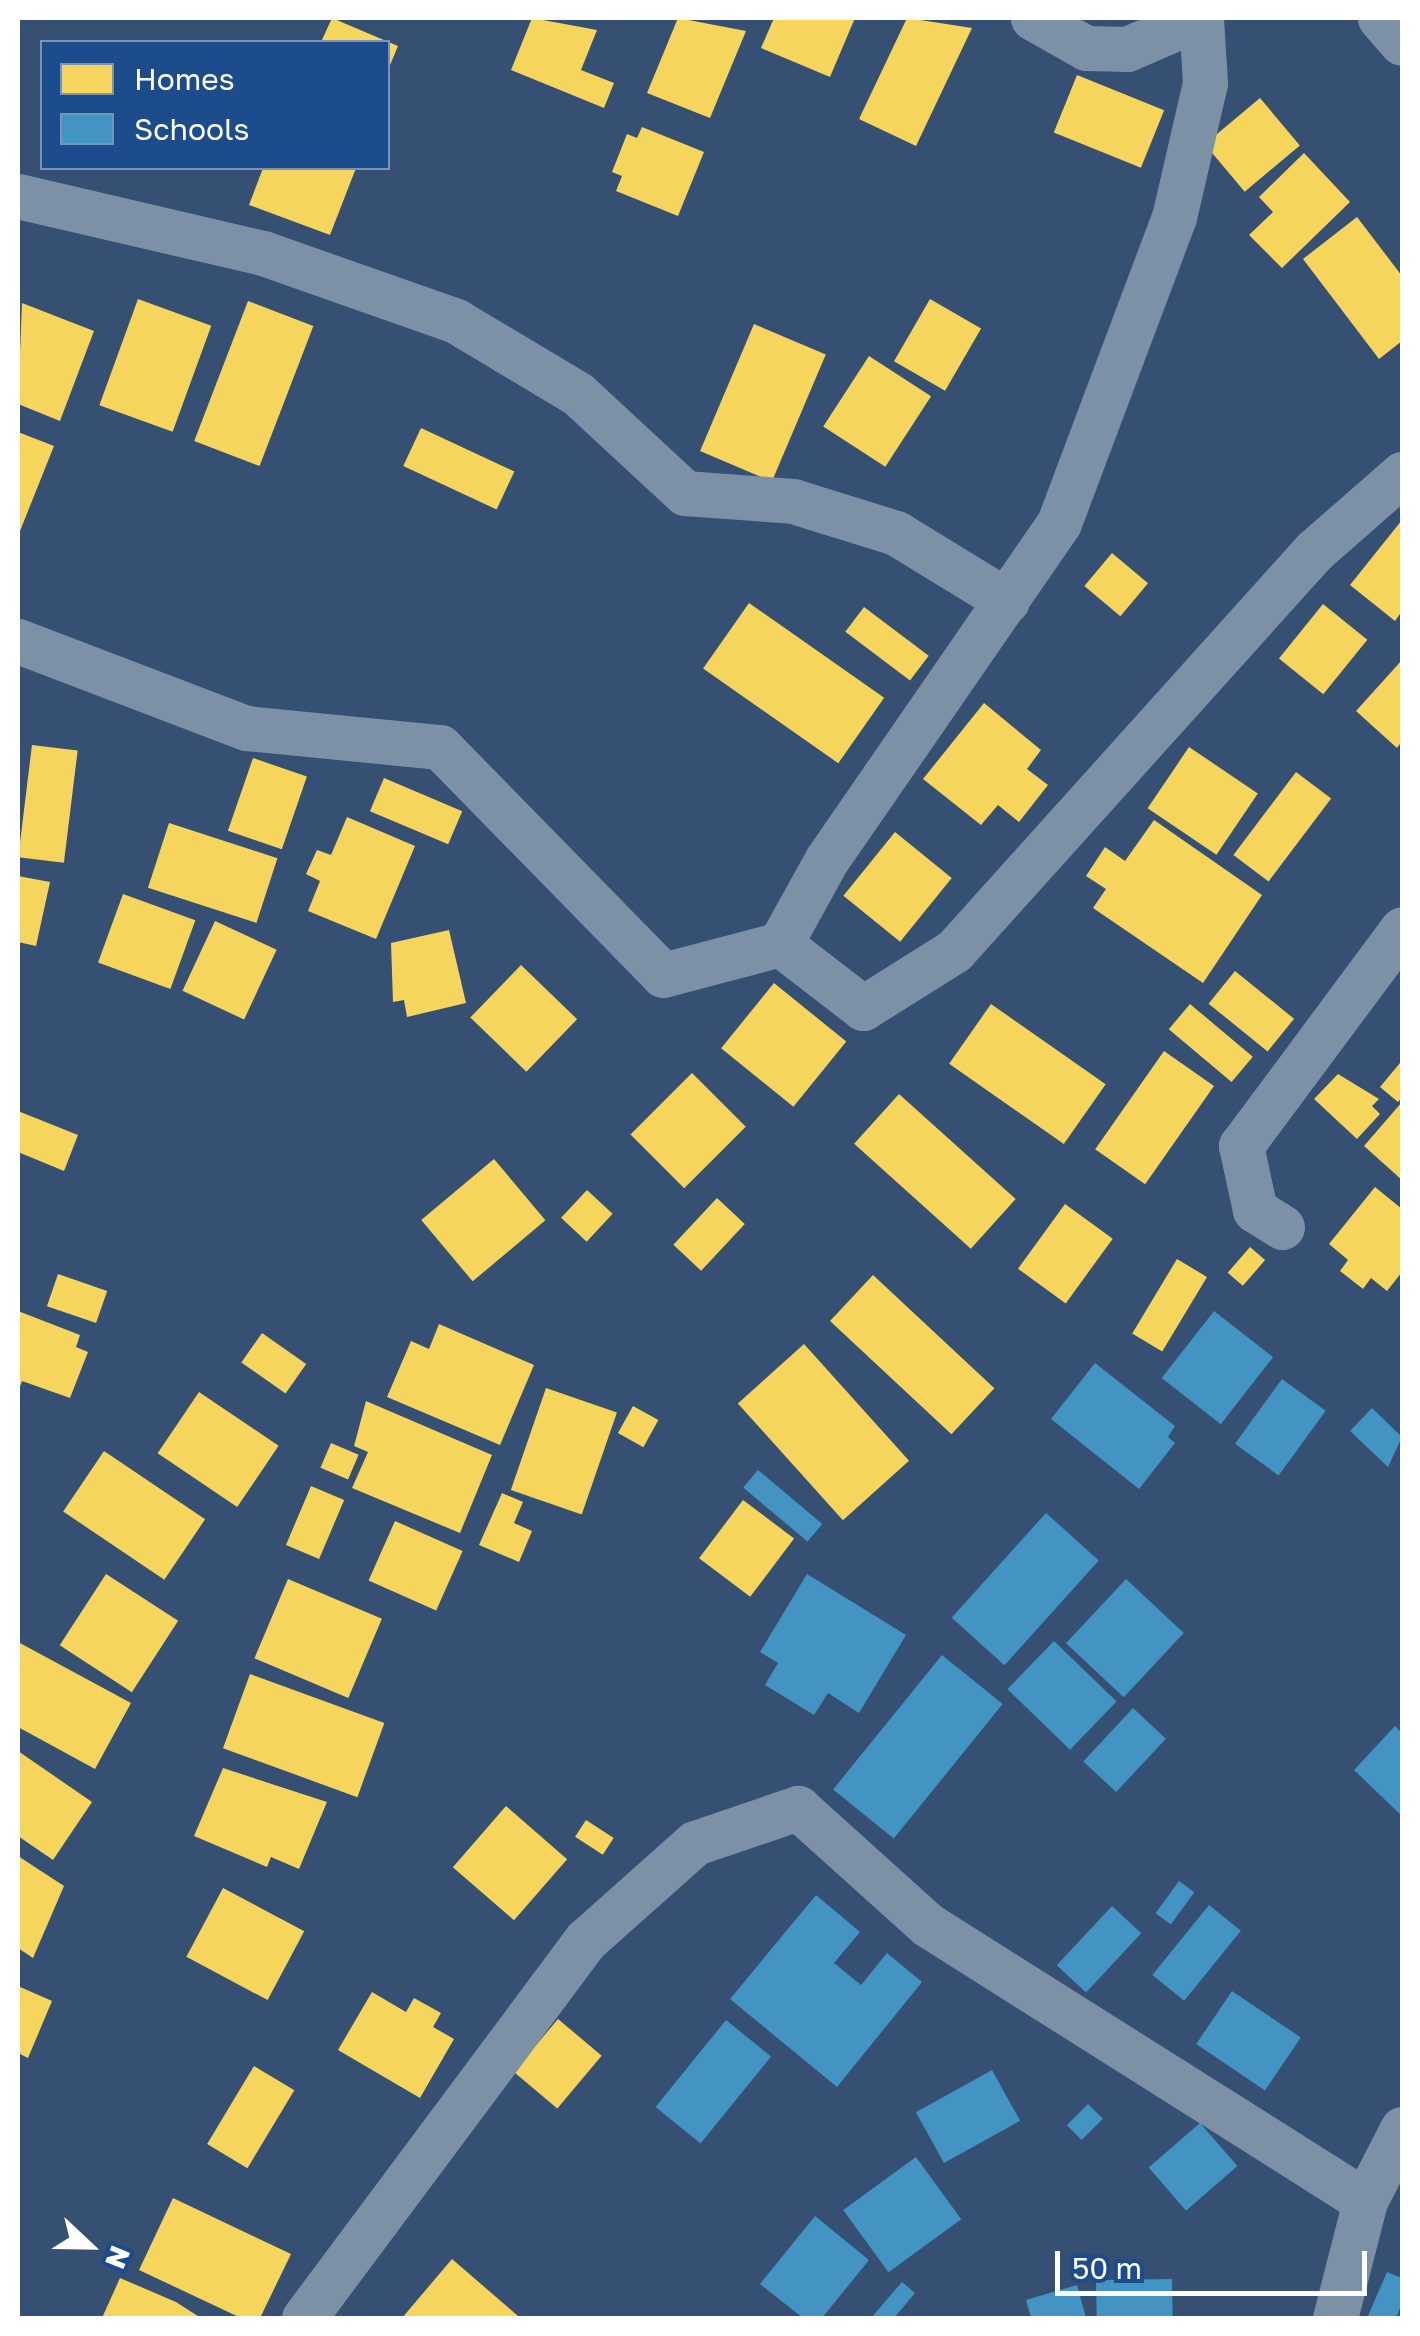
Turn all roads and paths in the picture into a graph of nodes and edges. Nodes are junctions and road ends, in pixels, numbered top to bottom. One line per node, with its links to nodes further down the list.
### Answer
1 (1034, 18): 2 (street)
2 (1200, 18): 7 (street)
3 (1380, 18): 4 (street)
4 (1402, 42)
5 (18, 196): 7 (street)
6 (1402, 474): 10 (street)
7 (1007, 601): 10 (street)
8 (18, 641): 10 (street)
9 (1402, 929): 11 (street)
10 (780, 944)
11 (1282, 1227)
12 (1402, 2128): 13 (street)
13 (1365, 2201): 14 (street); 15 (street)
14 (304, 2318)
15 (1335, 2318)

